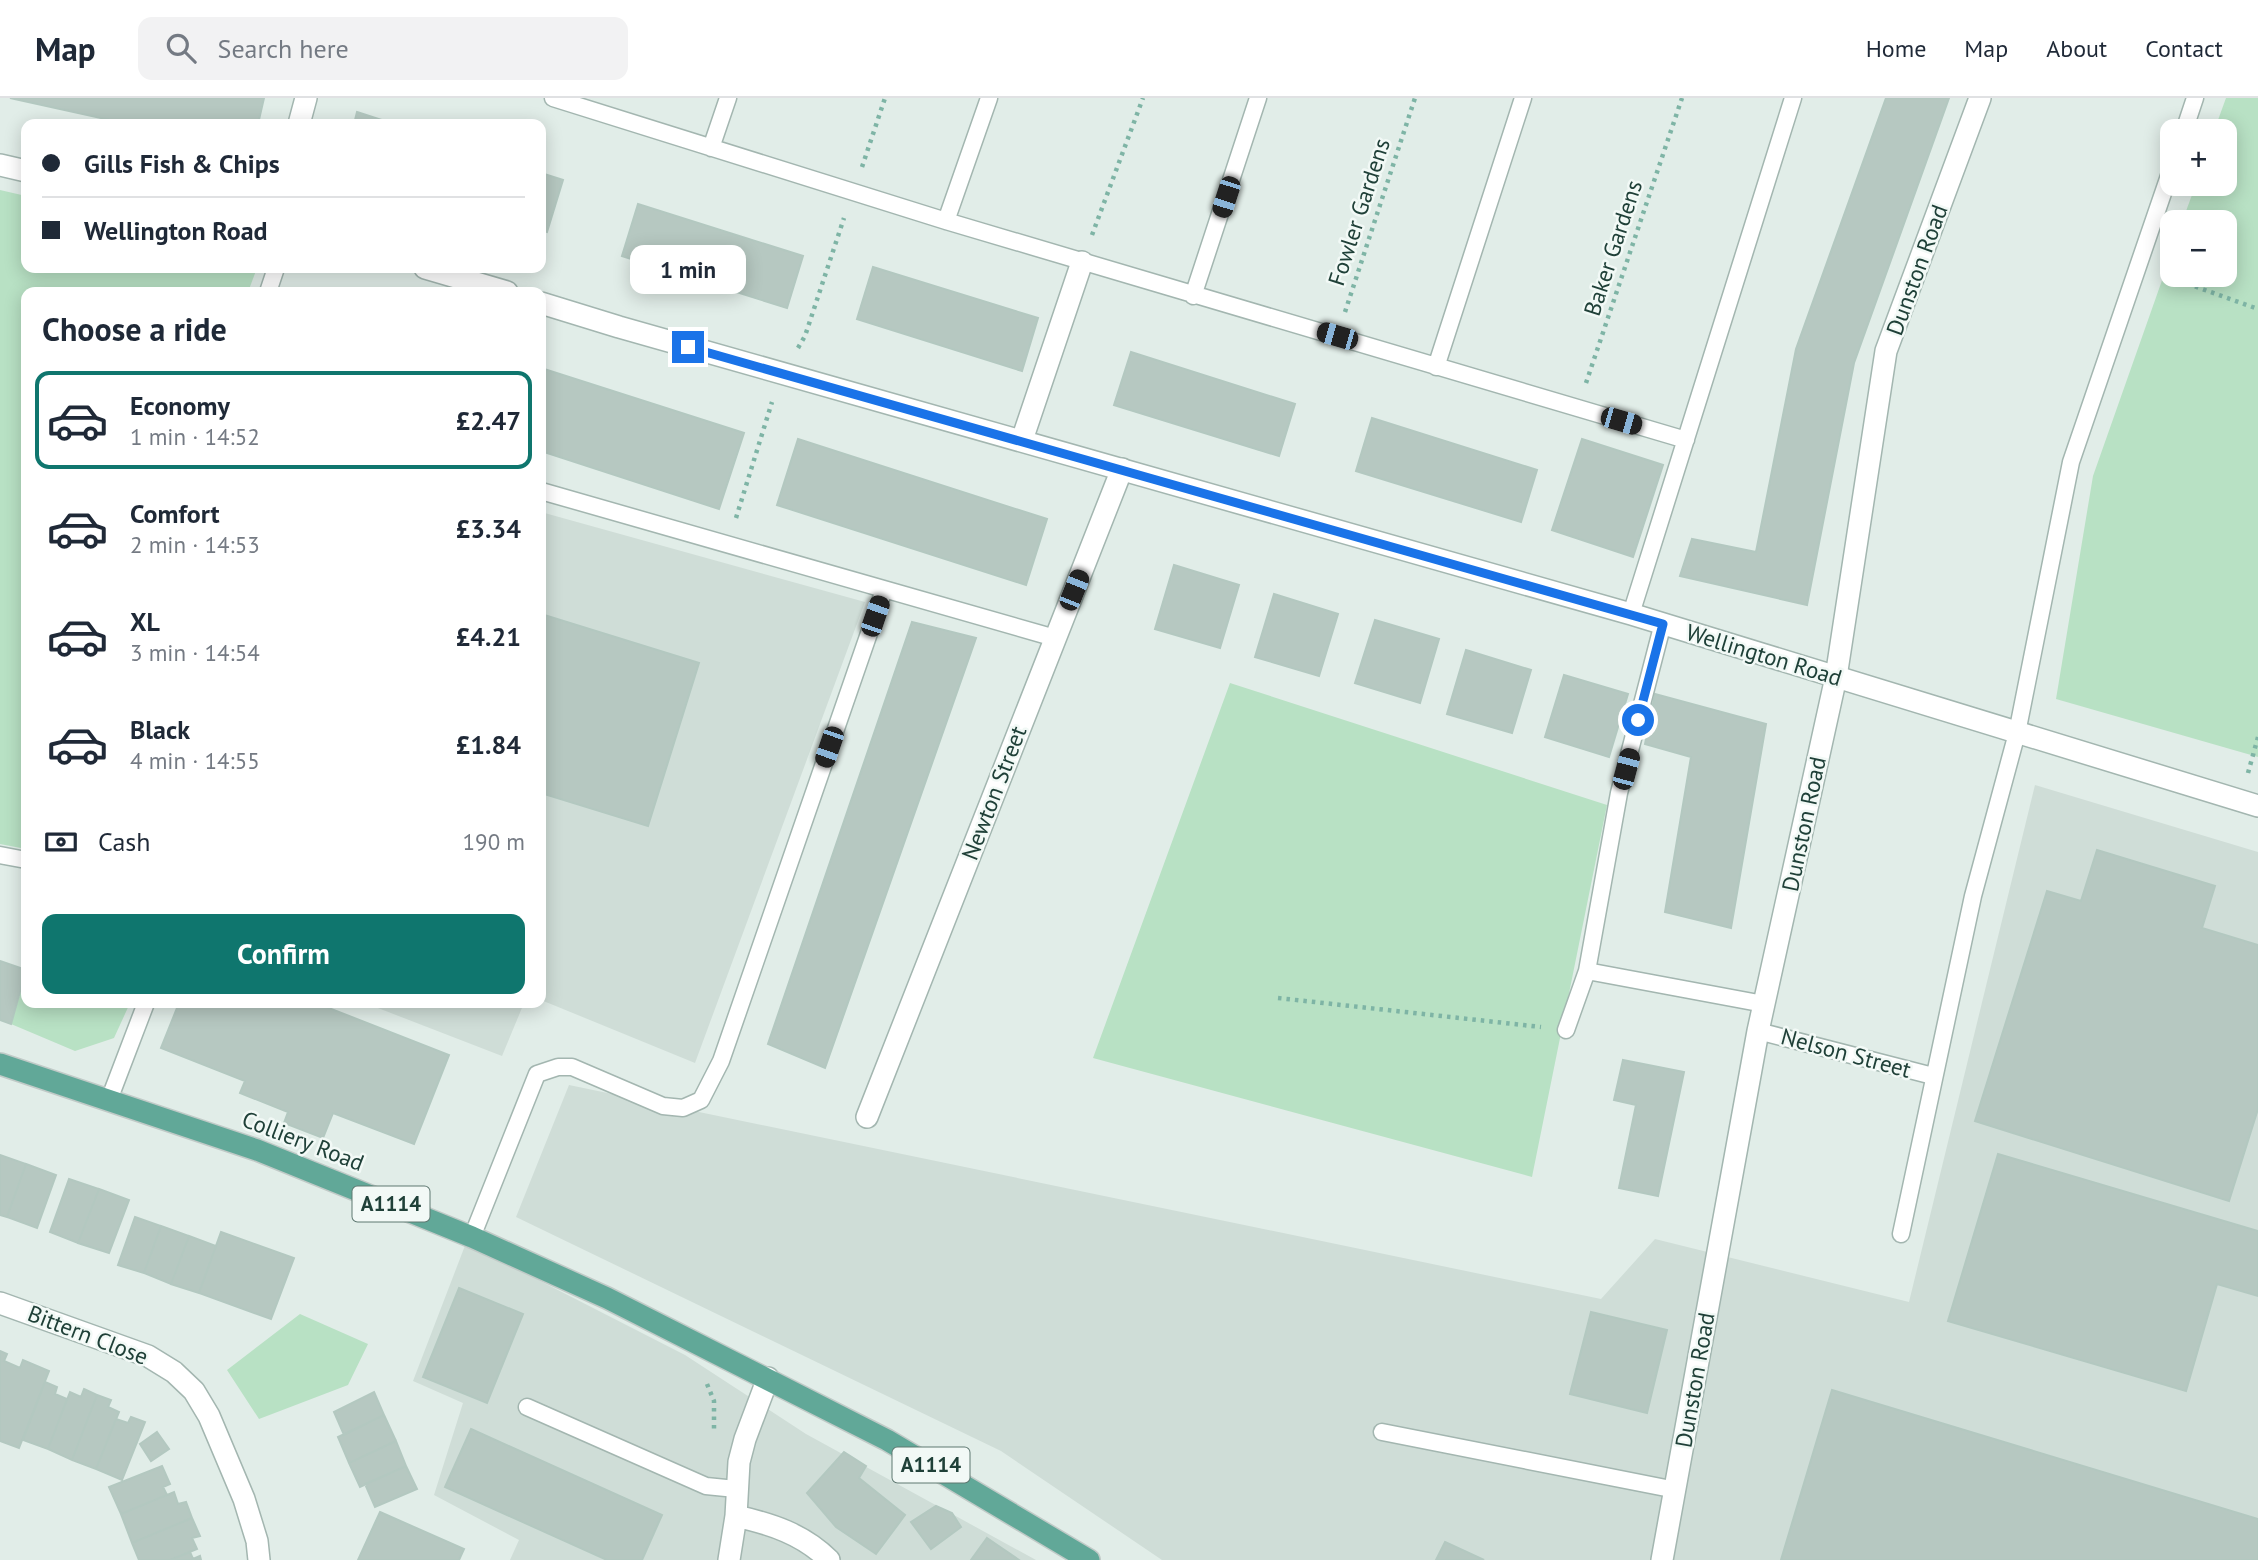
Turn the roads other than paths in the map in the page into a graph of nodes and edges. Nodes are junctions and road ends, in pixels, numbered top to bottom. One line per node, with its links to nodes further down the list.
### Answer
1 (306, 98): 10 (street)
2 (553, 98): 12 (lane)
3 (728, 98): 12 (lane)
4 (989, 98): 16 (lane)
5 (1258, 98): 20 (lane)
6 (1523, 98): 22 (lane)
7 (1793, 98): 24 (lane)
8 (1980, 98): 31 (street, Dunston Road)
9 (2195, 98): 11 (lane)
10 (300, 119)
11 (2188, 119)
12 (711, 148): 16 (lane)
13 (0, 165): 14 (street)
14 (21, 169)
15 (2162, 196): 32 (lane)
16 (946, 221): 17 (lane)
17 (1082, 262): 20 (lane); 23 (street)
18 (442, 273): 19 (street)
19 (490, 287)
20 (1193, 296): 22 (lane)
21 (546, 305): 23 (street, Wellington Road)
22 (1436, 367): 24 (lane)
23 (1022, 440): 25 (street, Wellington Road)
24 (1686, 440): 28 (lane)
25 (1122, 469): 28 (street, Wellington Road); 30 (street, Newton Street)
26 (546, 492): 27 (lane)
27 (884, 590): 30 (lane); 46 (lane)
28 (1631, 614): 29 (street, Wellington Road)
29 (1663, 624): 31 (street, Wellington Road); 36 (lane)
30 (1055, 638): 44 (street, Newton Street)
31 (1836, 677): 32 (street, Wellington Road); 37 (street, Dunston Road)
32 (2017, 733): 33 (street, Wellington Road); 42 (lane)
33 (2258, 806)
34 (0, 855): 35 (lane)
35 (21, 859)
36 (1587, 971): 37 (lane); 39 (lane)
37 (1764, 1004): 40 (street, Dunston Road)
38 (144, 1008): 43 (lane)
39 (1566, 1030)
40 (1759, 1031): 42 (lane, Nelson Street); 52 (street, Dunston Road)
41 (0, 1064): 43 (main road, Colliery Road / A1114)
42 (1933, 1076): 45 (lane)
43 (109, 1100): 46 (main road, Colliery Road / A1114)
44 (867, 1117)
45 (1901, 1234)
46 (472, 1237): 48 (main road, Colliery Road / A1114)
47 (0, 1303): 54 (street, Bittern Close)
48 (768, 1377): 51 (street); 57 (main road, A1114)
49 (527, 1407): 51 (lane)
50 (1382, 1432): 52 (lane)
51 (736, 1489): 53 (street)
52 (1676, 1490): 58 (street, Dunston Road)
53 (736, 1516): 55 (street); 56 (street)
54 (259, 1560)
55 (729, 1560)
56 (829, 1560)
57 (1089, 1560)
58 (1662, 1560)

